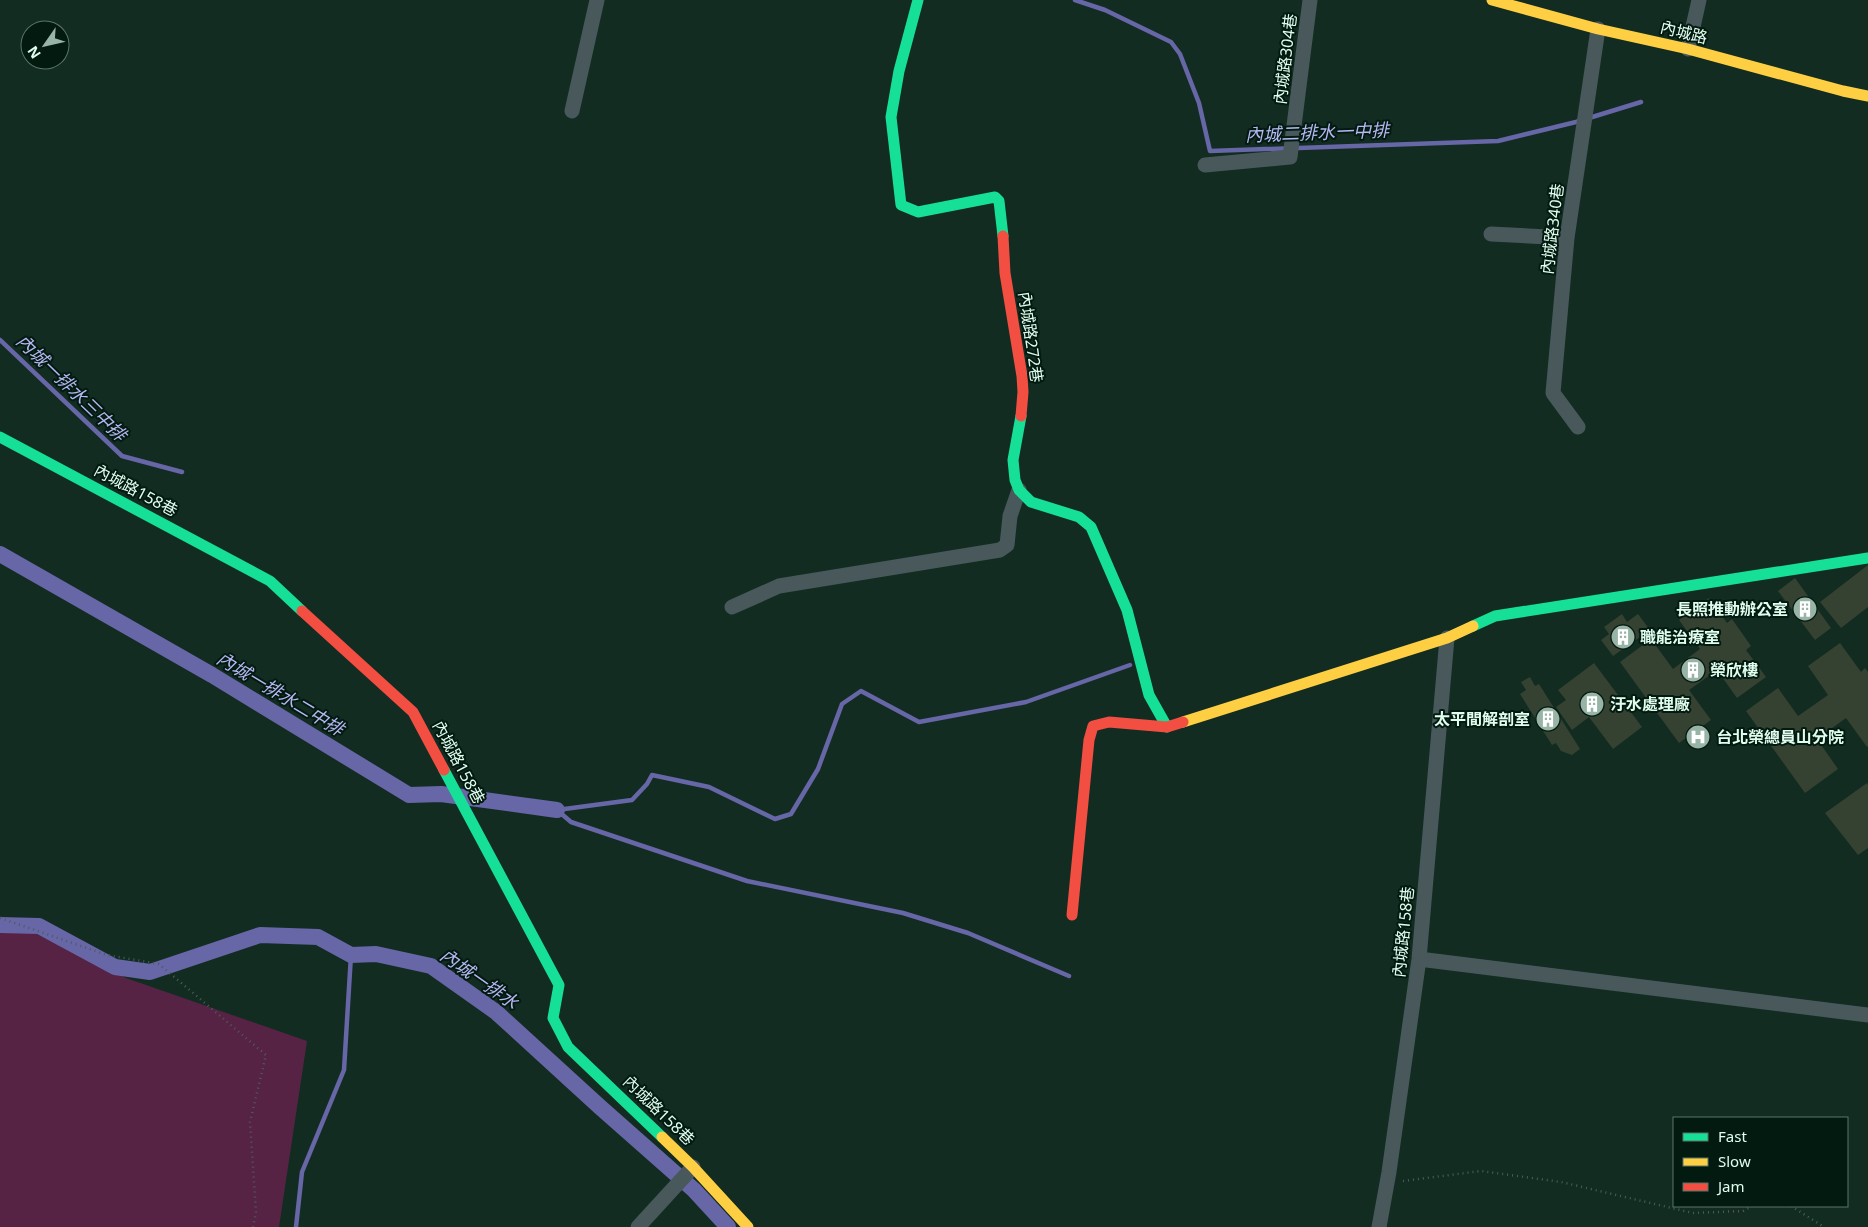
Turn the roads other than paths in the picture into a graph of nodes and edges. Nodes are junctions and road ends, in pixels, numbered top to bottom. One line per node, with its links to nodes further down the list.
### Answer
1 (597, 0): 9 (street)
2 (918, 0): 15 (street, 內城路272巷)
3 (1310, 0): 10 (street, 內城路304巷)
4 (1492, 0): 6 (street, 內城路)
5 (1699, 0): 7 (street)
6 (1598, 29): 7 (street, 內城路); 12 (street, 內城路340巷)
7 (1688, 50): 8 (street, 內城路)
8 (1868, 96)
9 (572, 111)
10 (1205, 165)
11 (1492, 234): 12 (street)
12 (1567, 238): 13 (street, 內城路340巷)
13 (1578, 427)
14 (0, 438): 23 (street, 內城路158巷)
15 (1019, 490): 17 (street); 19 (street)
16 (1868, 558): 18 (street)
17 (732, 607)
18 (1447, 638): 19 (street); 21 (street, 內城路158巷)
19 (1167, 727): 20 (street)
20 (1072, 915)
21 (1419, 959): 22 (street); 26 (street, 內城路158巷)
22 (1868, 1015)
23 (691, 1170): 24 (street); 25 (street, 內城路158巷)
24 (638, 1227)
25 (748, 1227)
26 (1379, 1227)

